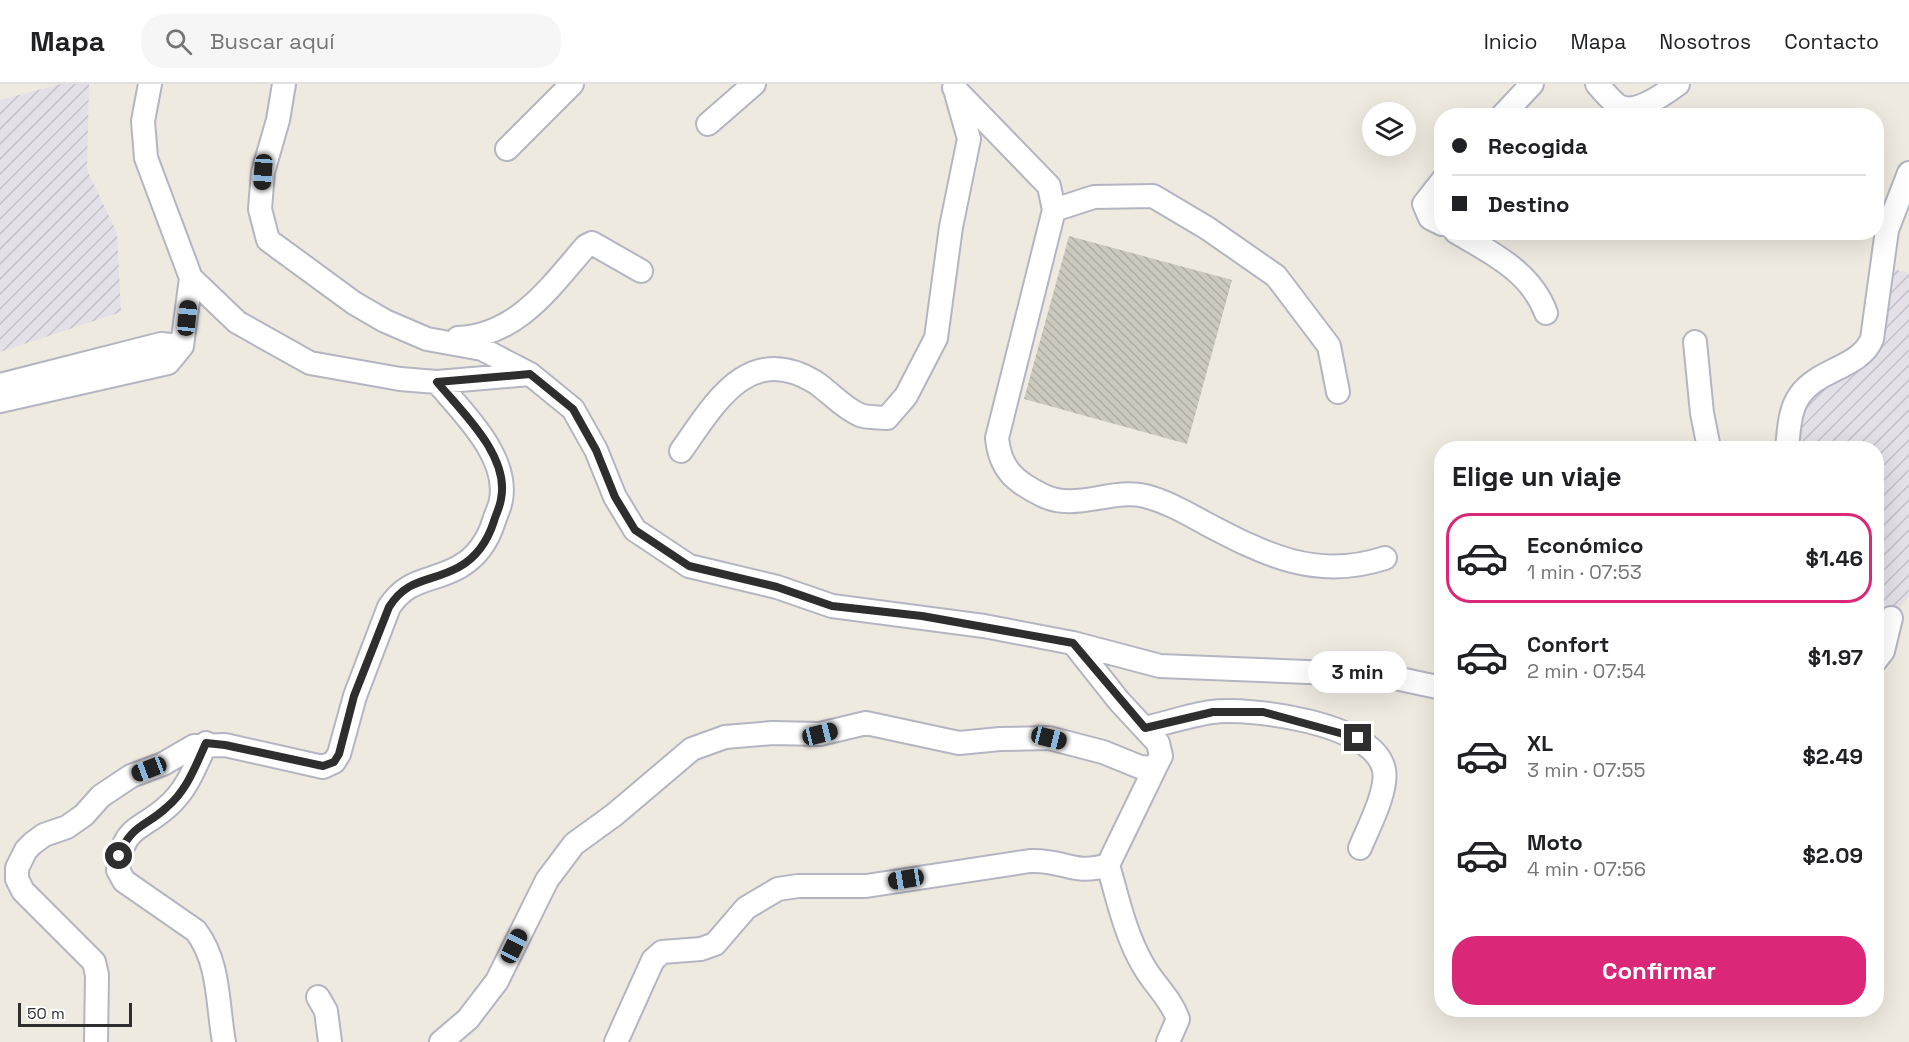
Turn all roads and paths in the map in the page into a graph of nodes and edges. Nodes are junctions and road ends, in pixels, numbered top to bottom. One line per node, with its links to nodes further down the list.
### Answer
1 (150, 84): 20 (street)
2 (284, 84): 22 (street)
3 (572, 84): 13 (street)
4 (754, 84): 12 (street)
5 (1532, 84): 9 (street)
6 (1597, 84): 10 (street)
7 (1678, 84): 11 (street)
8 (953, 86): 16 (street); 32 (street)
9 (1510, 108)
10 (1624, 108)
11 (1629, 108)
12 (708, 124)
13 (507, 149)
14 (1909, 174): 31 (street)
15 (1434, 191): 17 (street)
16 (1054, 210): 28 (street); 33 (street)
17 (1434, 220)
18 (1467, 240): 21 (street)
19 (641, 271): 22 (street)
20 (191, 278): 24 (street); 26 (street)
21 (1546, 313)
22 (427, 339): 25 (street)
23 (1695, 342): 30 (street)
24 (182, 346): 27 (street); 29 (street)
25 (530, 374): 26 (street); 35 (street)
26 (437, 382): 39 (street)
27 (0, 385)
28 (1338, 392)
29 (0, 401)
30 (1707, 441)
31 (1788, 441)
32 (681, 451)
33 (1385, 558)
34 (1888, 625): 36 (street)
35 (1073, 643): 37 (street); 38 (street)
36 (1884, 646)
37 (1434, 686)
38 (1145, 728): 40 (street); 41 (street)
39 (206, 743): 44 (street); 45 (street)
40 (1155, 768): 42 (street); 47 (street)
41 (1360, 848)
42 (1108, 865): 48 (street); 49 (street)
43 (318, 997): 46 (street)
44 (96, 1042)
45 (224, 1042)
46 (330, 1042)
47 (441, 1042)
48 (616, 1042)
49 (1168, 1042)

